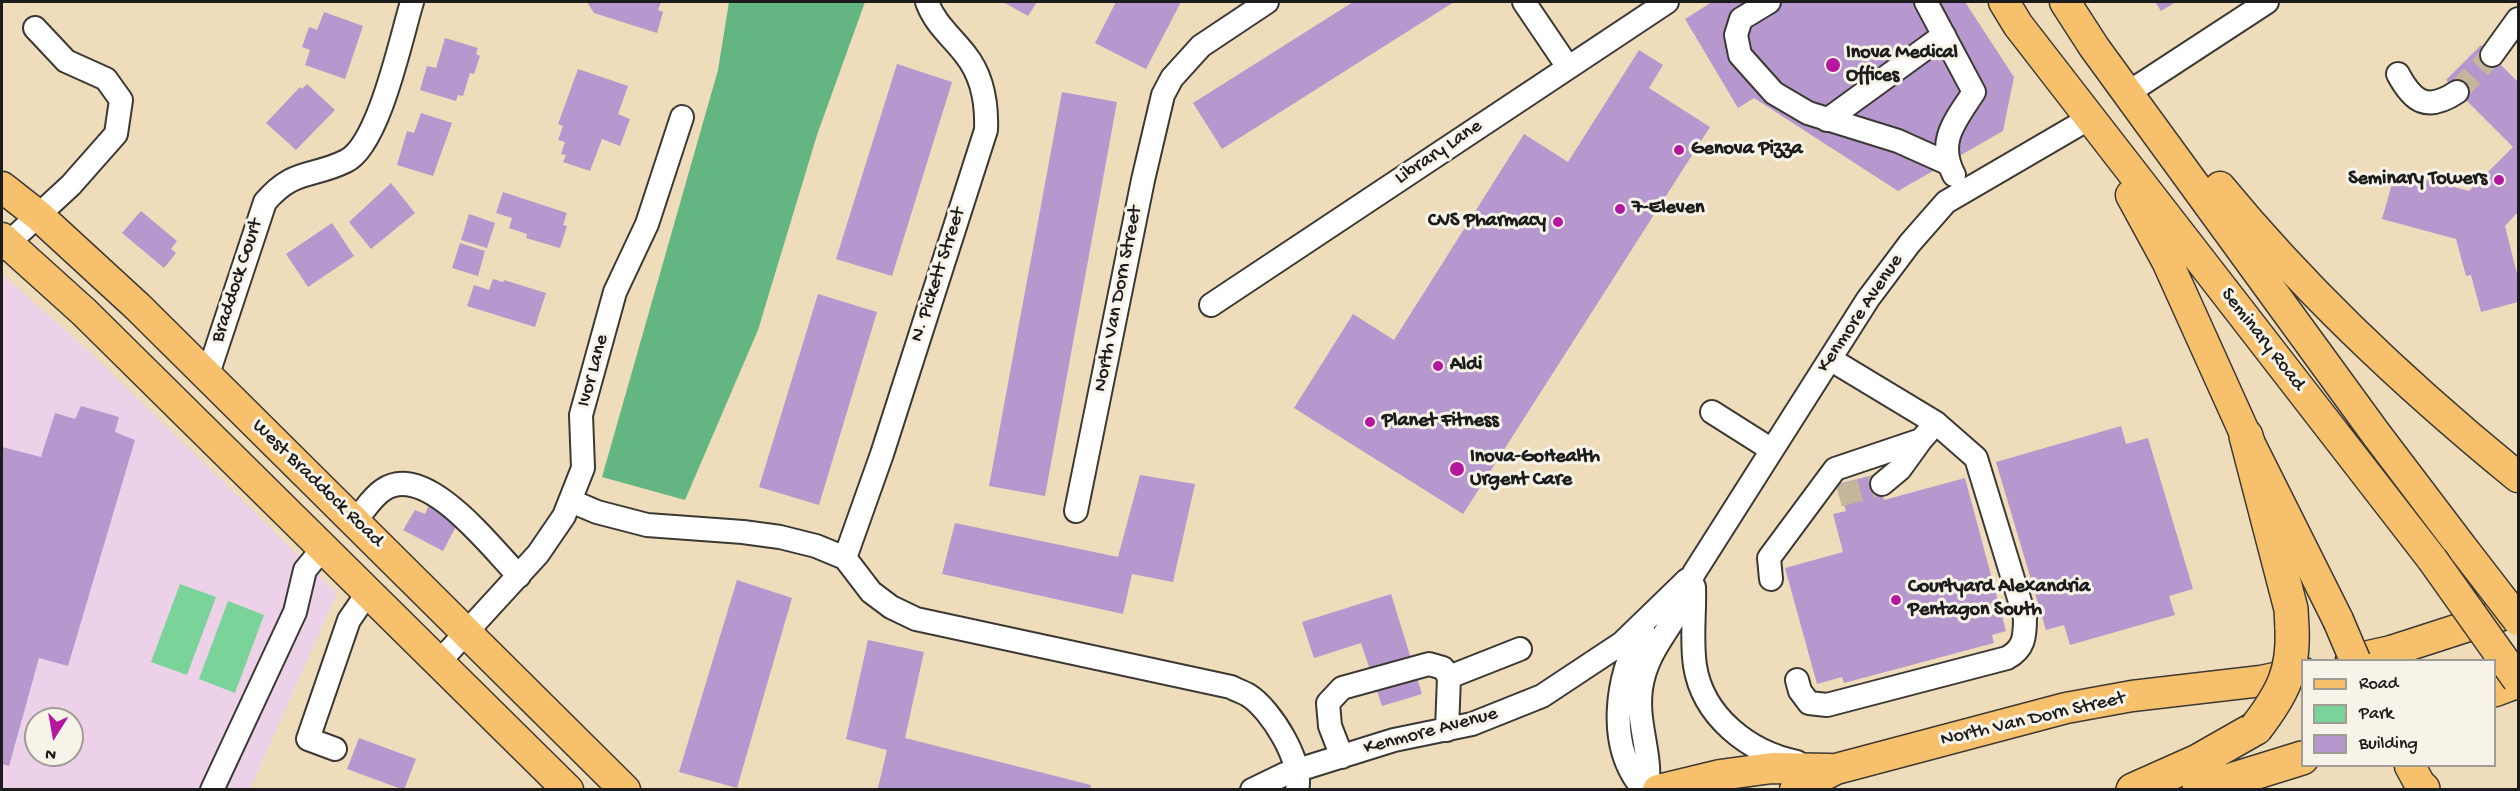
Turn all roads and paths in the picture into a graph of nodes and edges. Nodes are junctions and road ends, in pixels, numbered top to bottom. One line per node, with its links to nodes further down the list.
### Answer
1 (412, 2): 30 (street, Braddock Court)
2 (927, 2): 42 (street, N. Pickett Street)
3 (1267, 2): 39 (street, North Van Dorn Street)
4 (1524, 2): 15 (street)
5 (1667, 2): 15 (street, Library Lane)
6 (1926, 2): 13 (street)
7 (2004, 2): 21 (main road, Seminary Road)
8 (2065, 2): 16 (main road, Seminary Road)
9 (2267, 2): 18 (street)
10 (1767, 10): 22 (street)
11 (2518, 19): 14 (street)
12 (35, 28): 26 (street)
13 (1944, 35): 22 (street); 23 (street)
14 (2492, 55)
15 (1568, 67): 28 (street, Library Lane)
16 (2110, 68): 18 (main road); 49 (main road, Seminary Road, bridge)
17 (2398, 74): 19 (street)
18 (2137, 87): 36 (main road)
19 (2457, 92)
20 (682, 117): 38 (street, Ivor Lane)
21 (2090, 118): 25 (street, Kenmore Avenue); 33 (main road); 58 (main road, Seminary Road, bridge)
22 (1827, 120): 23 (street)
23 (1947, 163): 25 (street)
24 (2, 186): 26 (main road, West Braddock Road)
25 (1963, 192): 29 (street, Kenmore Avenue)
26 (39, 216): 27 (street); 30 (main road, West Braddock Road)
27 (3, 243): 41 (main road, West Braddock Road)
28 (1211, 305)
29 (1830, 359): 32 (street); 35 (street, Kenmore Avenue)
30 (207, 376): 40 (main road, West Braddock Road)
31 (1712, 412): 35 (street)
32 (1936, 423): 34 (street); 57 (street)
33 (2246, 436): 52 (main road, bridge); 74 (highway, bridge)
34 (1921, 440): 37 (street); 45 (street)
35 (1772, 450): 43 (street, Kenmore Avenue)
36 (2518, 477)
37 (1882, 484)
38 (571, 501): 42 (street); 44 (street, Ivor Lane)
39 (1076, 511)
40 (356, 521): 44 (street); 50 (main road, West Braddock Road)
41 (324, 547): 46 (main road, West Braddock Road); 67 (street)
42 (845, 558): 66 (street)
43 (1694, 573): 48 (street, Kenmore Avenue); 65 (street); 71 (street, Kenmore Avenue)
44 (519, 576): 50 (street, Ivor Lane)
45 (1771, 579)
46 (369, 591): 54 (main road, West Braddock Road); 61 (street)
47 (2518, 609): 53 (main road)
48 (1648, 620): 60 (street, Kenmore Avenue); 71 (street, Kenmore Avenue)
49 (2518, 620)
50 (467, 632): 54 (street, Ivor Lane); 69 (main road, West Braddock Road)
51 (1520, 648): 56 (street)
52 (2353, 659)
53 (2357, 659)
54 (440, 661): 68 (main road, West Braddock Road)
55 (2301, 672): 65 (main road, North Van Dorn Street)
56 (1449, 677): 60 (street); 62 (street)
57 (1797, 680)
58 (2518, 680): 59 (highway)
59 (2496, 689)
60 (1447, 730): 62 (street, Kenmore Avenue)
61 (335, 749)
62 (1342, 757): 66 (street, Kenmore Avenue)
63 (2301, 758): 75 (highway)
64 (2411, 767): 76 (main road)
65 (1836, 769): 72 (main road, North Van Dorn Street); 73 (main road, North Van Dorn Street)
66 (1297, 780): 70 (street, Kenmore Avenue)
67 (212, 789)
68 (568, 789)
69 (625, 789)
70 (1252, 789)
71 (1645, 789)
72 (1658, 789)
73 (1795, 789)
74 (2133, 789)
75 (2199, 789)
76 (2423, 789)

